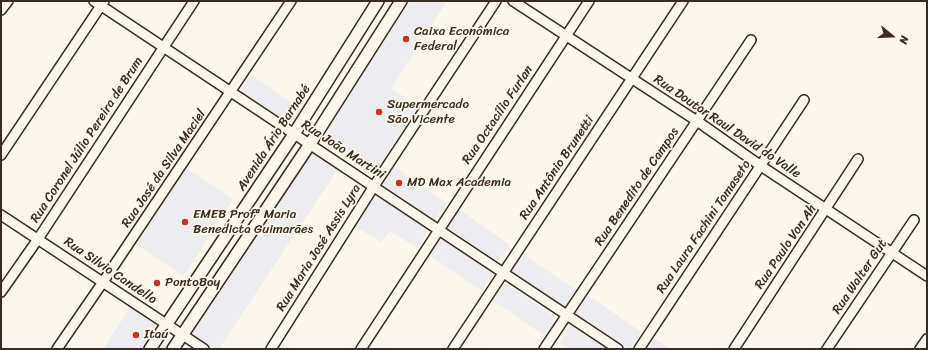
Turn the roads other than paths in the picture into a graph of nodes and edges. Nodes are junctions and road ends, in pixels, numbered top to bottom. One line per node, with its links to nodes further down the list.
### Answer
1 (8, 1): 11 (street)
2 (194, 1): 14 (street, Rua Coronel Júlio Pereira de Brum)
3 (291, 1): 16 (street, Rua José da Silva Maciel)
4 (378, 1): 19 (main road, Avenida Ário Barnabé)
5 (401, 1): 20 (main road)
6 (496, 1): 24 (street, Rua Maria José Assis Lyra)
7 (513, 1): 12 (street, Rua Doutor Raul David do Valle)
8 (589, 1): 12 (street, Rua Octacílio Furlan)
9 (683, 1): 15 (street, Rua Antônio Brunetti)
10 (99, 3): 14 (street, Rua João Martini); 21 (street)
11 (1, 10)
12 (566, 36): 15 (street, Rua Doutor Raul David do Valle); 28 (street, Rua Octacílio Furlan)
13 (751, 40): 18 (street, Rua Benedito de Campos)
14 (164, 47): 16 (street, Rua João Martini); 29 (street, Rua Coronel Júlio Pereira de Brum)
15 (631, 78): 18 (street, Rua Doutor Raul David do Valle); 31 (street, Rua Antônio Brunetti)
16 (231, 92): 19 (street, Rua João Martini); 33 (street, Rua José da Silva Maciel)
17 (804, 100): 23 (street, Rua Laura Fachini Tomaseto)
18 (697, 121): 23 (street, Rua Doutor Raul David do Valle); 35 (street, Rua Benedito de Campos)
19 (294, 134): 20 (street, Rua João Martini); 36 (main road, Avenida Ário Barnabé)
20 (310, 144): 24 (street, Rua João Martini); 37 (main road)
21 (1, 155)
22 (858, 159): 25 (street, Rua Paulo Von Ah)
23 (761, 166): 25 (street, Rua Doutor Raul David do Valle); 48 (street, Rua Laura Fachini Tomaseto)
24 (374, 186): 28 (street, Rua João Martini); 43 (street, Rua Maria José Assis Lyra)
25 (827, 209): 30 (street, Rua Doutor Raul David do Valle); 49 (street, Rua Paulo Von Ah)
26 (1, 215): 29 (street, Rua Silvio Candello)
27 (914, 220): 30 (street, Rua Walter Gut)
28 (438, 229): 31 (street, Rua João Martini); 44 (street, Rua Octacílio Furlan)
29 (38, 239): 33 (street, Rua Silvio Candello); 34 (street, Rua Coronel Júlio Pereira de Brum)
30 (893, 253): 32 (street, Rua Doutor Raul David do Valle); 50 (street, Rua Walter Gut)
31 (503, 272): 35 (street, Rua João Martini); 45 (street, Rua Antônio Brunetti)
32 (927, 276)
33 (103, 282): 36 (street, Rua Silvio Candello); 39 (street, Rua José da Silva Maciel)
34 (1, 292)
35 (566, 316): 46 (street, Rua Benedito de Campos); 47 (street, Rua João Martini)
36 (166, 324): 37 (street, Rua Silvio Candello); 40 (main road, Avenida Ário Barnabé)
37 (182, 335): 41 (main road); 42 (street, Rua Silvio Candello)
38 (927, 339): 51 (street)
39 (56, 349)
40 (150, 349)
41 (173, 349)
42 (204, 349)
43 (271, 349)
44 (361, 349)
45 (453, 349)
46 (544, 349)
47 (618, 349)
48 (639, 349)
49 (734, 349)
50 (827, 349)
51 (920, 349)

